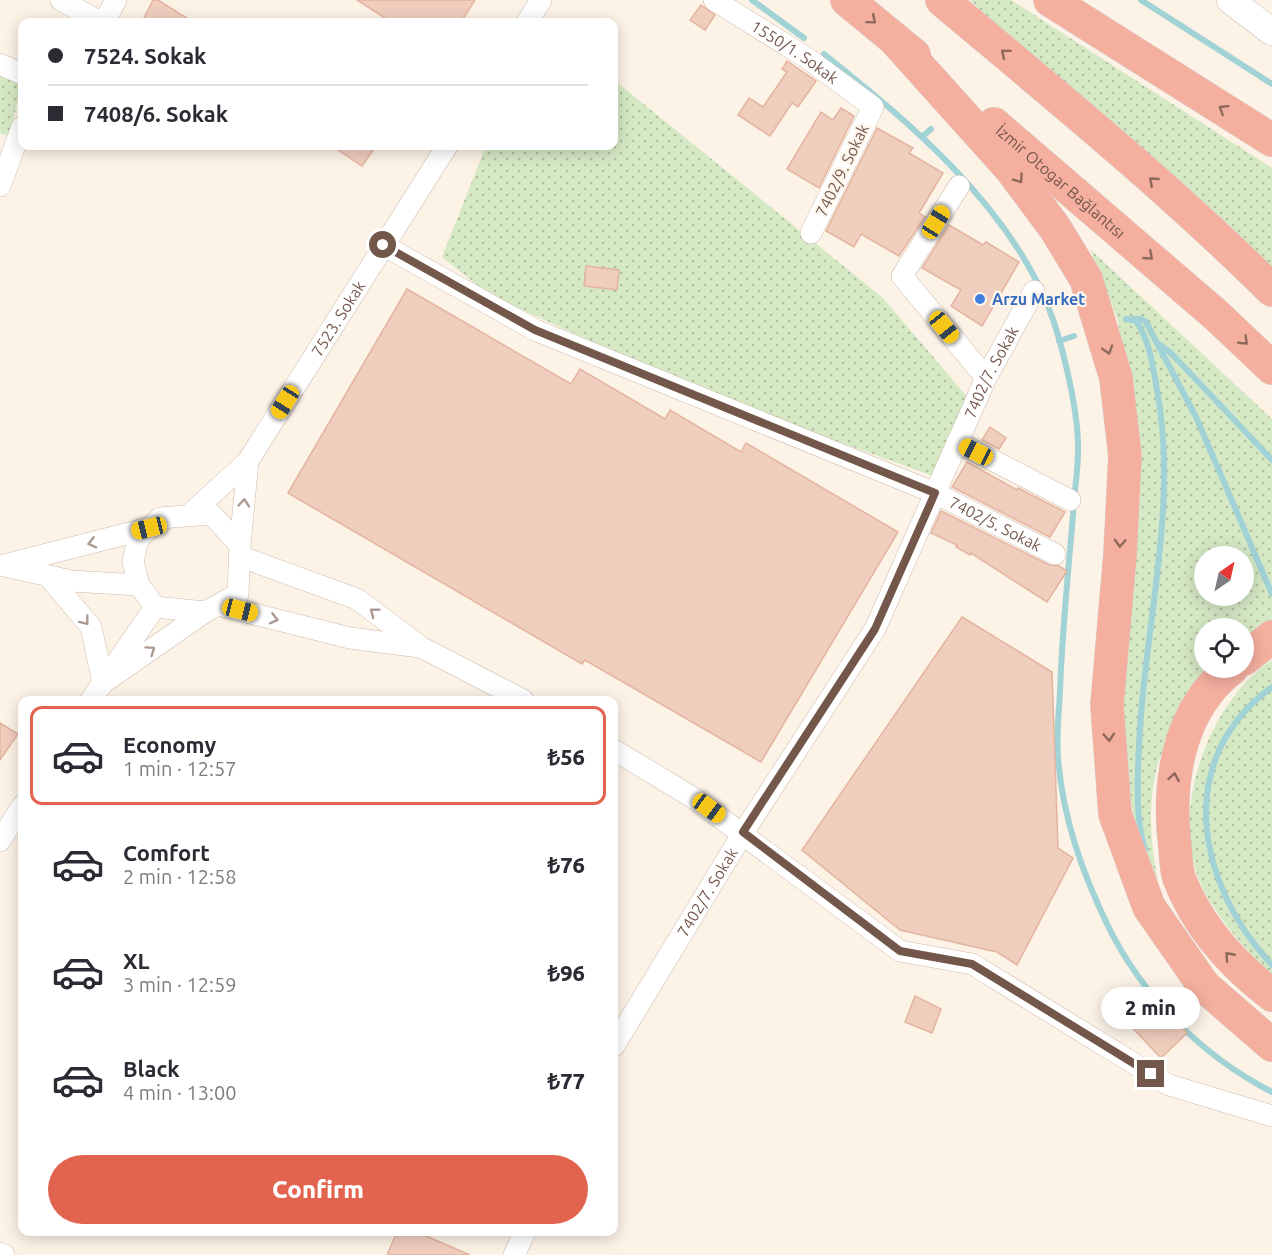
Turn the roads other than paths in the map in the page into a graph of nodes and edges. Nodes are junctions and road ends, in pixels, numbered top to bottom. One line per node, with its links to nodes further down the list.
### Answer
1 (61, 0): 9 (street)
2 (116, 0): 10 (street)
3 (541, 0): 11 (street)
4 (714, 0): 16 (street, 1550/1. Sokak)
5 (847, 0): 13 (highway, İzmir Otogar Bağlantısı, one-way to 13)
6 (942, 0): 24 (highway, one-way to 6)
7 (1050, 0): 18 (highway, one-way to 7)
8 (1230, 0): 12 (street)
9 (95, 18)
10 (105, 18)
11 (530, 18)
12 (1272, 32)
13 (896, 41): 26 (highway, İzmir Otogar Bağlantısı, one-way to 26); 53 (highway, one-way to 53)
14 (0, 64): 15 (street)
15 (18, 72)
16 (873, 107): 22 (street, 7402/9. Sokak)
17 (18, 137): 20 (street)
18 (1272, 140)
19 (444, 150): 23 (street, 7523. Sokak)
20 (0, 186)
21 (959, 186): 27 (street)
22 (811, 233)
23 (383, 245): 29 (street, 7523. Sokak); 30 (street, 7402/5. Sokak)
24 (1272, 290)
25 (1034, 291): 27 (street, 7402/7. Sokak)
26 (1272, 368)
27 (986, 378): 28 (street, 7402/7. Sokak)
28 (957, 442): 30 (street, 7402/7. Sokak); 31 (street)
29 (248, 461): 32 (street); 34 (street, one-way to 29)
30 (935, 493): 35 (street, 7402/5. Sokak); 49 (street, 7402/7. Sokak)
31 (1070, 501)
32 (188, 516): 33 (street); 34 (street)
33 (149, 528): 36 (street, one-way to 36); 38 (street)
34 (240, 551): 40 (street); 42 (street, one-way to 34)
35 (1054, 554)
36 (1, 566): 37 (street)
37 (48, 576): 38 (street); 45 (street, one-way to 45)
38 (139, 585): 39 (street)
39 (155, 607): 40 (street); 45 (street)
40 (211, 608): 42 (street, one-way to 42); 45 (street, one-way to 40)
41 (1272, 637): 43 (highway)
42 (421, 647): 46 (street)
43 (1254, 651)
44 (1219, 678): 51 (highway, one-way to 44)
45 (97, 692)
46 (515, 696)
47 (618, 752): 49 (street)
48 (18, 812): 50 (street)
49 (743, 832): 52 (street, 7402/7. Sokak); 54 (street)
50 (0, 841)
51 (1272, 995)
52 (618, 1039)
53 (1272, 1045)
54 (1272, 1116)
55 (523, 1236): 56 (street)
56 (514, 1255)

